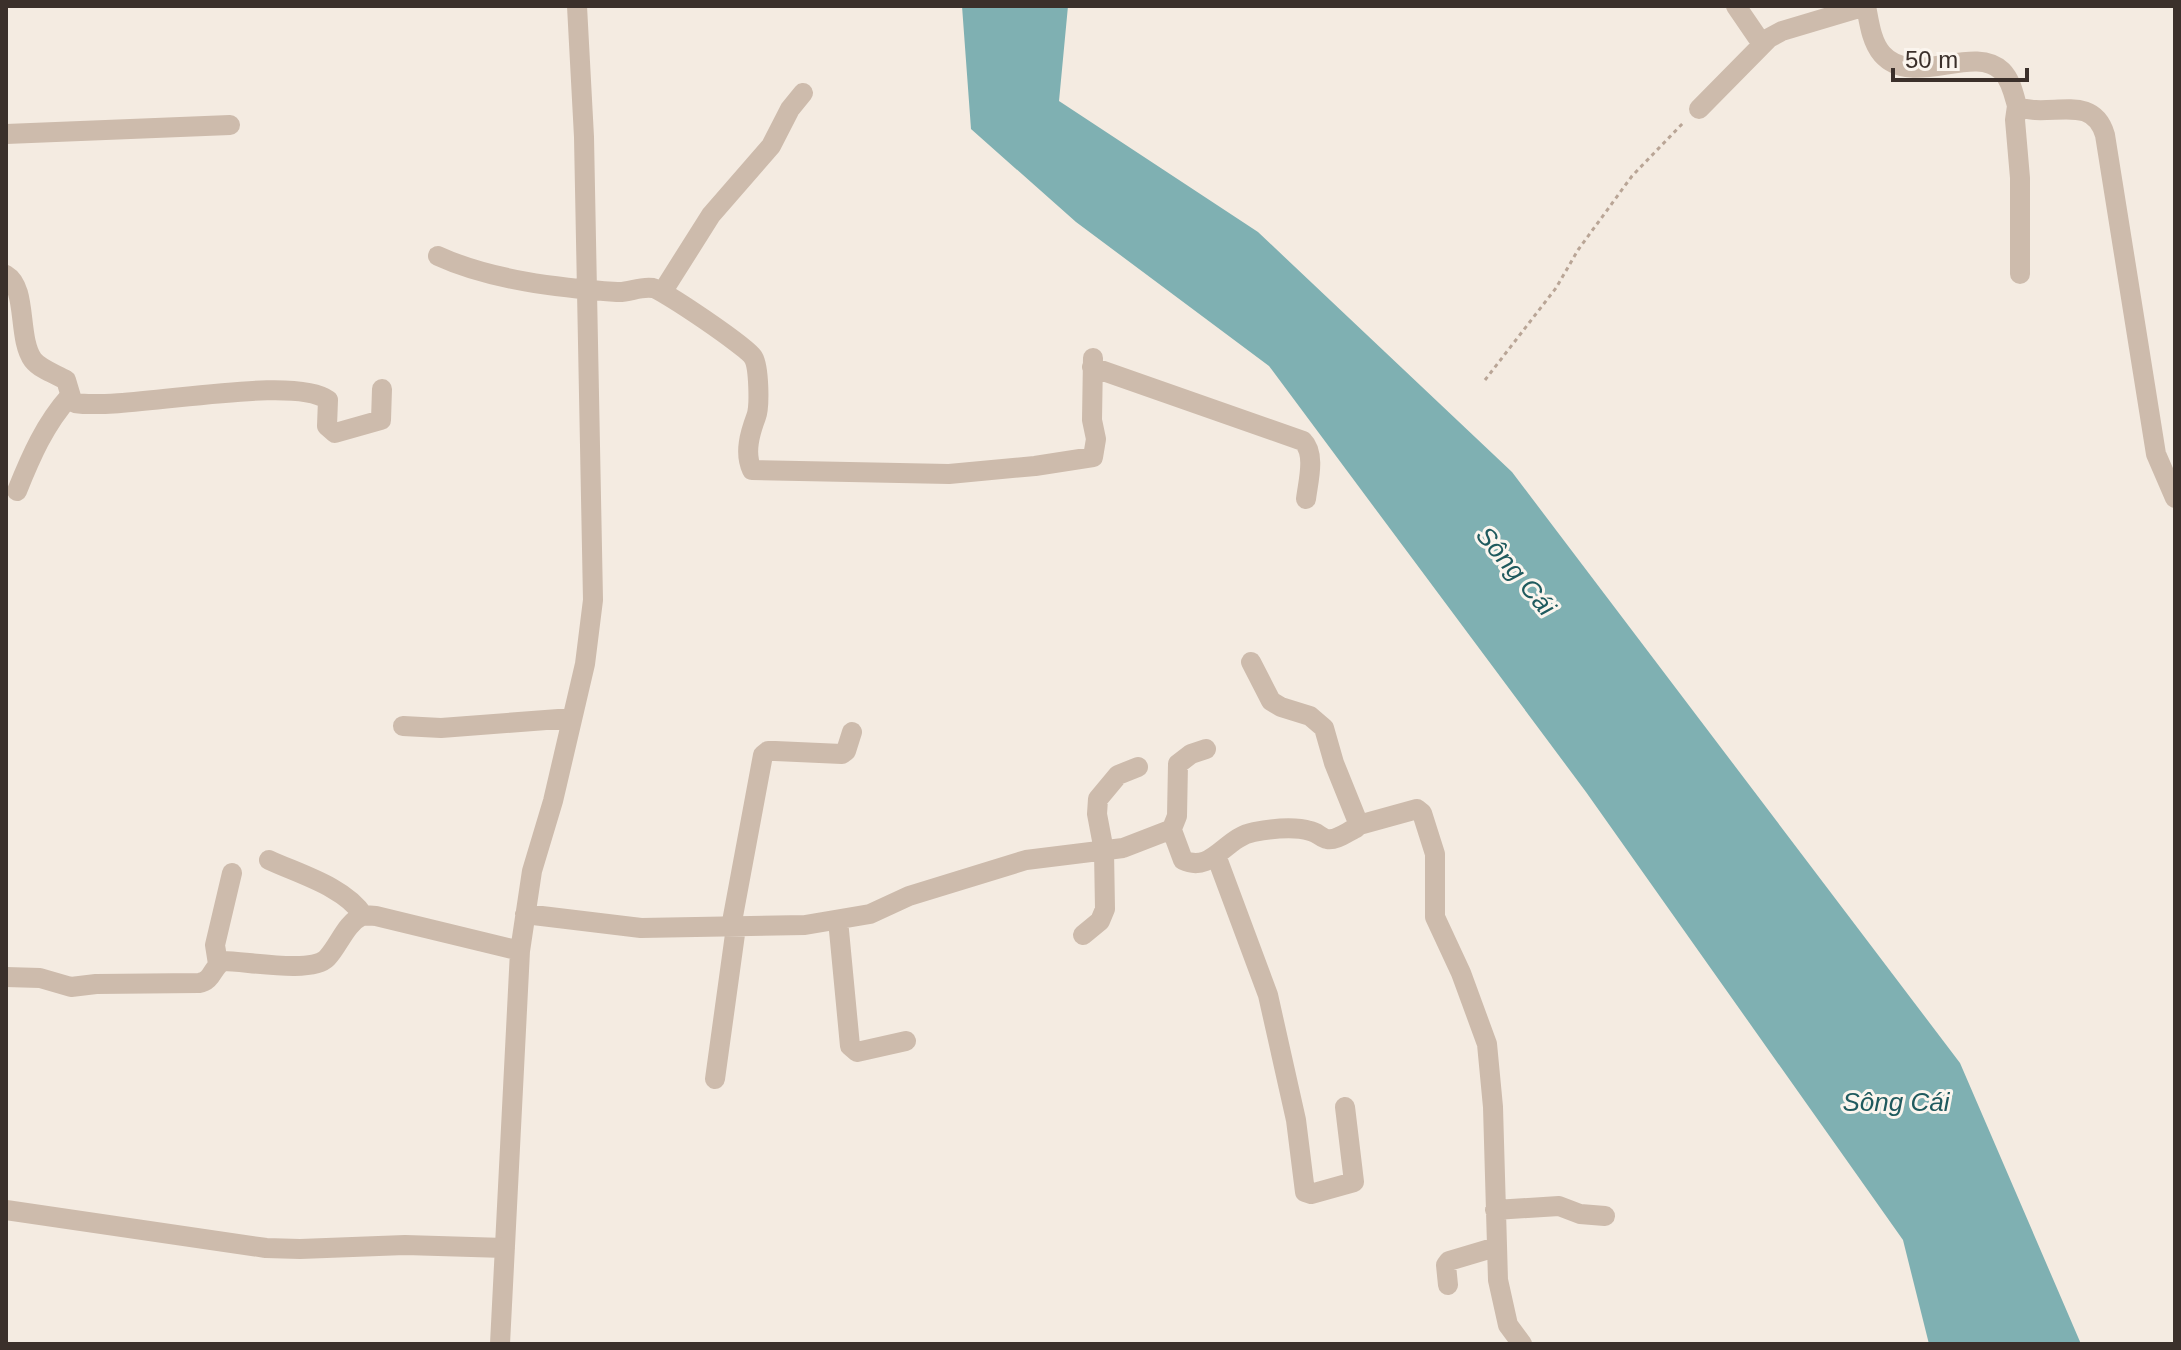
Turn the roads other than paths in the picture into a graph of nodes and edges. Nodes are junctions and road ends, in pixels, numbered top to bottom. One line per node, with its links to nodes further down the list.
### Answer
1 (577, 6): 12 (street)
2 (1736, 6): 3 (street)
3 (1762, 44): 5 (street); 6 (street)
4 (803, 93): 13 (street)
5 (2017, 106): 10 (street); 17 (street)
6 (1699, 109)
7 (230, 125): 8 (street)
8 (6, 134)
9 (438, 256): 12 (street)
10 (2020, 274)
11 (6, 275): 15 (street)
12 (587, 290): 13 (street); 20 (street)
13 (663, 291): 18 (street)
14 (382, 389): 15 (street)
15 (70, 396): 16 (street)
16 (17, 491)
17 (2175, 498)
18 (1306, 499)
19 (1251, 662): 25 (street)
20 (572, 718): 21 (street); 31 (street)
21 (403, 726)
22 (852, 732): 34 (street)
23 (1206, 749): 26 (street)
24 (1138, 767): 27 (street)
25 (1359, 825): 28 (street); 43 (street)
26 (1171, 831): 27 (street); 28 (street)
27 (1104, 851): 33 (street); 35 (street)
28 (1217, 858): 41 (street)
29 (269, 860): 32 (street)
30 (232, 873): 37 (street)
31 (525, 914): 34 (street); 36 (street)
32 (363, 915): 36 (street); 37 (street)
33 (838, 920): 34 (street); 39 (street)
34 (734, 927): 40 (street)
35 (1083, 935)
36 (520, 951): 46 (street)
37 (218, 964): 38 (street)
38 (6, 977)
39 (906, 1041)
40 (715, 1079)
41 (1345, 1107)
42 (6, 1210): 46 (street)
43 (1495, 1210): 44 (street); 45 (street)
44 (1605, 1216)
45 (1496, 1247): 47 (street); 49 (street)
46 (505, 1248): 48 (street)
47 (1448, 1285)
48 (500, 1344)
49 (1522, 1344)

